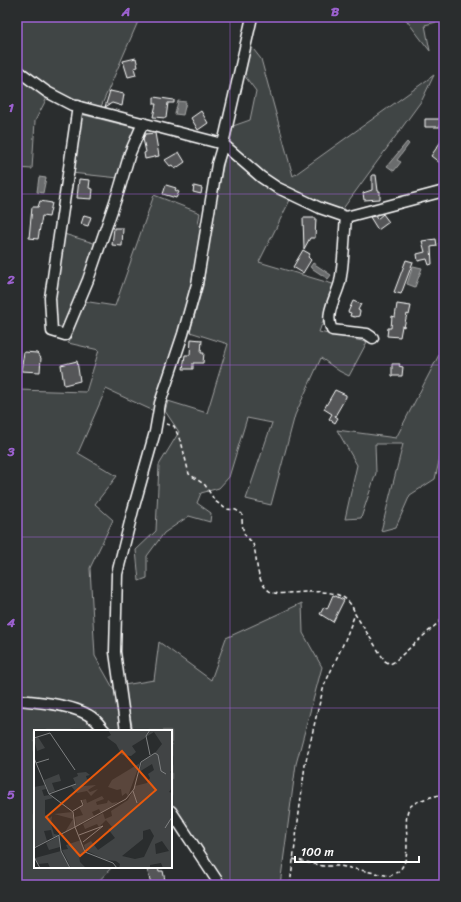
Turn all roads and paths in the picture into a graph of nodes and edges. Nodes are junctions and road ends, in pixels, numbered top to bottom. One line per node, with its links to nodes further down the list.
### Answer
1 (252, 17): 5 (street)
2 (17, 70): 3 (street)
3 (78, 106): 4 (street); 4 (street)
4 (144, 123): 5 (street)
5 (222, 144): 7 (street); 9 (street)
6 (444, 191): 7 (street)
7 (346, 217): 8 (street)
8 (373, 338)
9 (157, 420): 10 (path); 14 (street)
10 (355, 614): 11 (path); 17 (path)
11 (444, 614)
12 (18, 700): 13 (street)
13 (103, 730)
14 (126, 730)
15 (444, 794): 17 (path)
16 (172, 813): 18 (street)
17 (293, 859): 19 (path)
18 (220, 885)
19 (290, 885)

